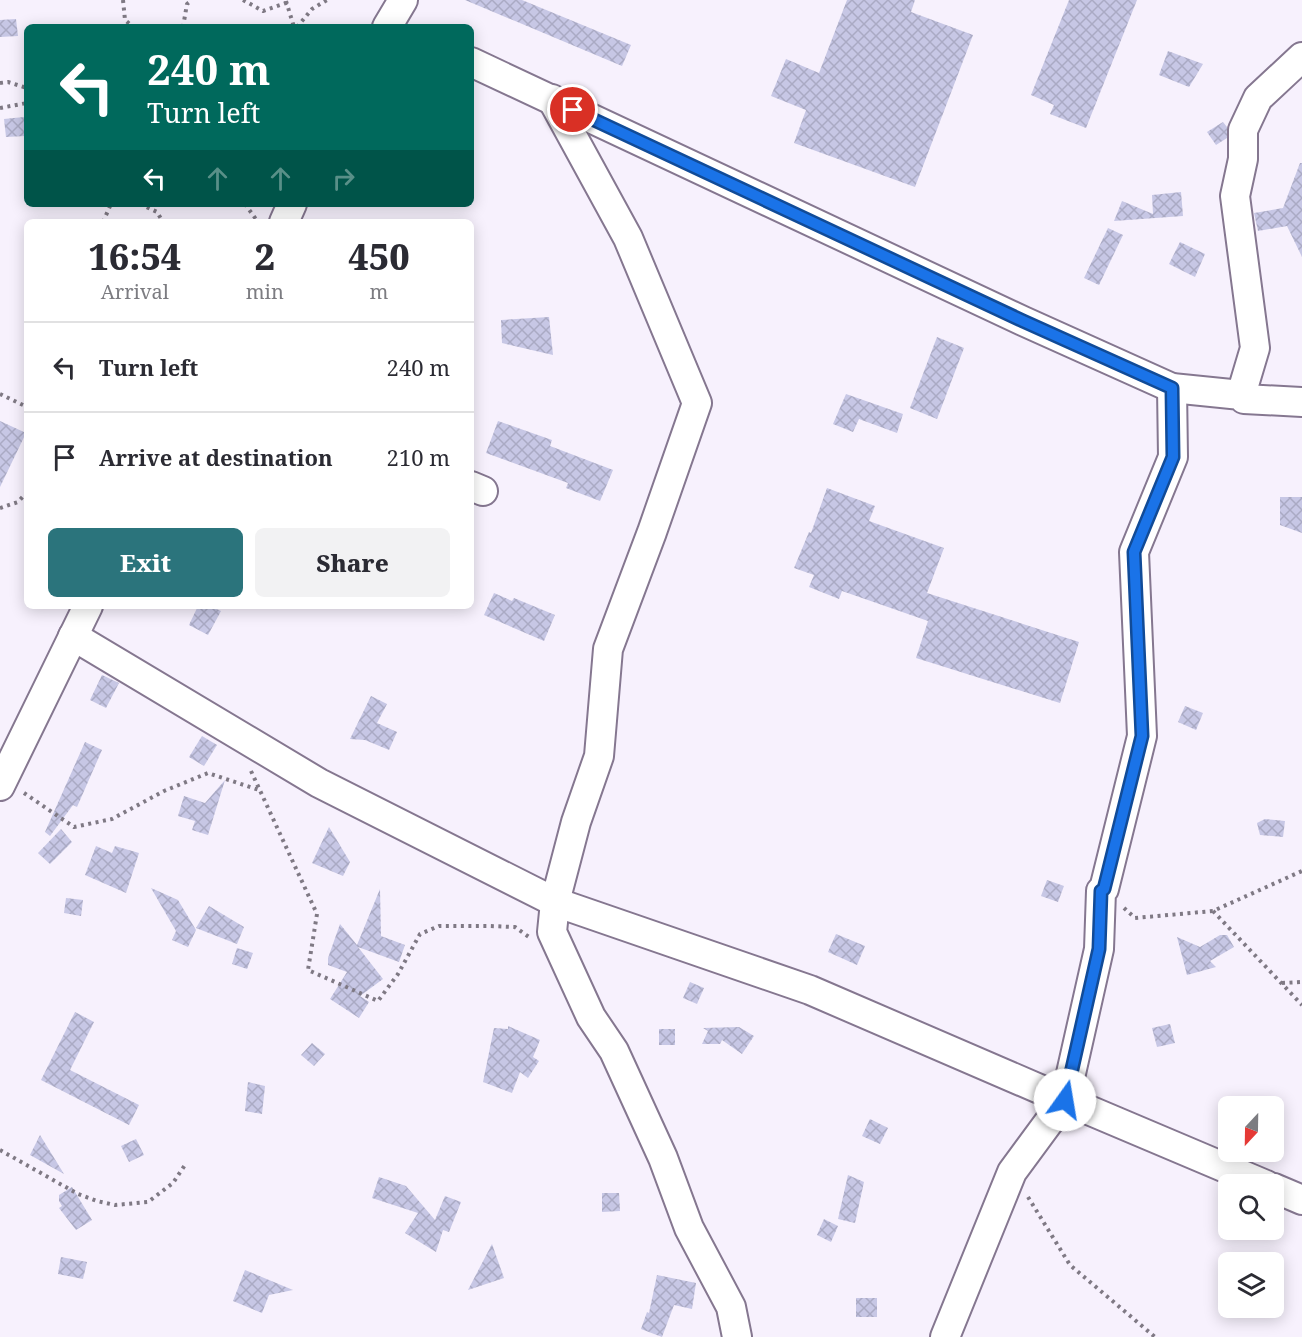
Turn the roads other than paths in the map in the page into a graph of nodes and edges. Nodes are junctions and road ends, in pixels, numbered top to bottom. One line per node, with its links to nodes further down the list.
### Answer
1 (403, 0): 2 (street)
2 (391, 24)
3 (1302, 57): 7 (street)
4 (474, 63): 5 (street)
5 (552, 99): 6 (street); 12 (street)
6 (1172, 388): 7 (street); 13 (street)
7 (1241, 394): 8 (street)
8 (1302, 402)
9 (86, 609): 10 (street)
10 (73, 636): 11 (street); 12 (street)
11 (2, 783)
12 (555, 902): 13 (street); 17 (street)
13 (1065, 1100): 14 (street); 18 (street)
14 (1240, 1174)
15 (1284, 1192): 16 (street)
16 (1302, 1200)
17 (737, 1337)
18 (945, 1337)

